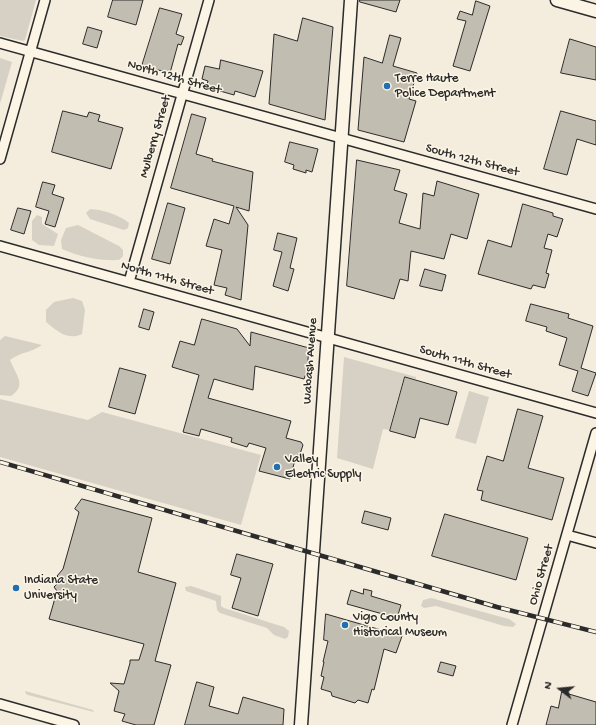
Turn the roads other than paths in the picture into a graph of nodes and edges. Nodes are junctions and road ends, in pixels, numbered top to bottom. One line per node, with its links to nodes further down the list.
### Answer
1 (45, 0): 7 (street)
2 (209, 0): 8 (street, Mulberry Street)
3 (351, 0): 9 (main road, Wabash Avenue)
4 (557, 0): 5 (main road)
5 (596, 11)
6 (0, 43): 7 (street, North 12th Street)
7 (30, 51): 8 (street, North 12th Street); 10 (street)
8 (182, 94): 9 (street, North 12th Street); 13 (street, Mulberry Street)
9 (341, 138): 11 (street, South 12th Street); 14 (main road, Wabash Avenue)
10 (0, 159)
11 (596, 209)
12 (0, 246): 13 (street, North 11th Street)
13 (129, 282): 14 (street, North 11th Street)
14 (327, 338): 15 (street, South 11th Street); 21 (main road, Wabash Avenue)
15 (596, 413)
16 (596, 432): 17 (street, Ohio Street)
17 (567, 535): 18 (street); 22 (street, Ohio Street)
18 (596, 543)
19 (0, 704): 20 (street)
20 (74, 725)
21 (301, 725)
22 (512, 725)

